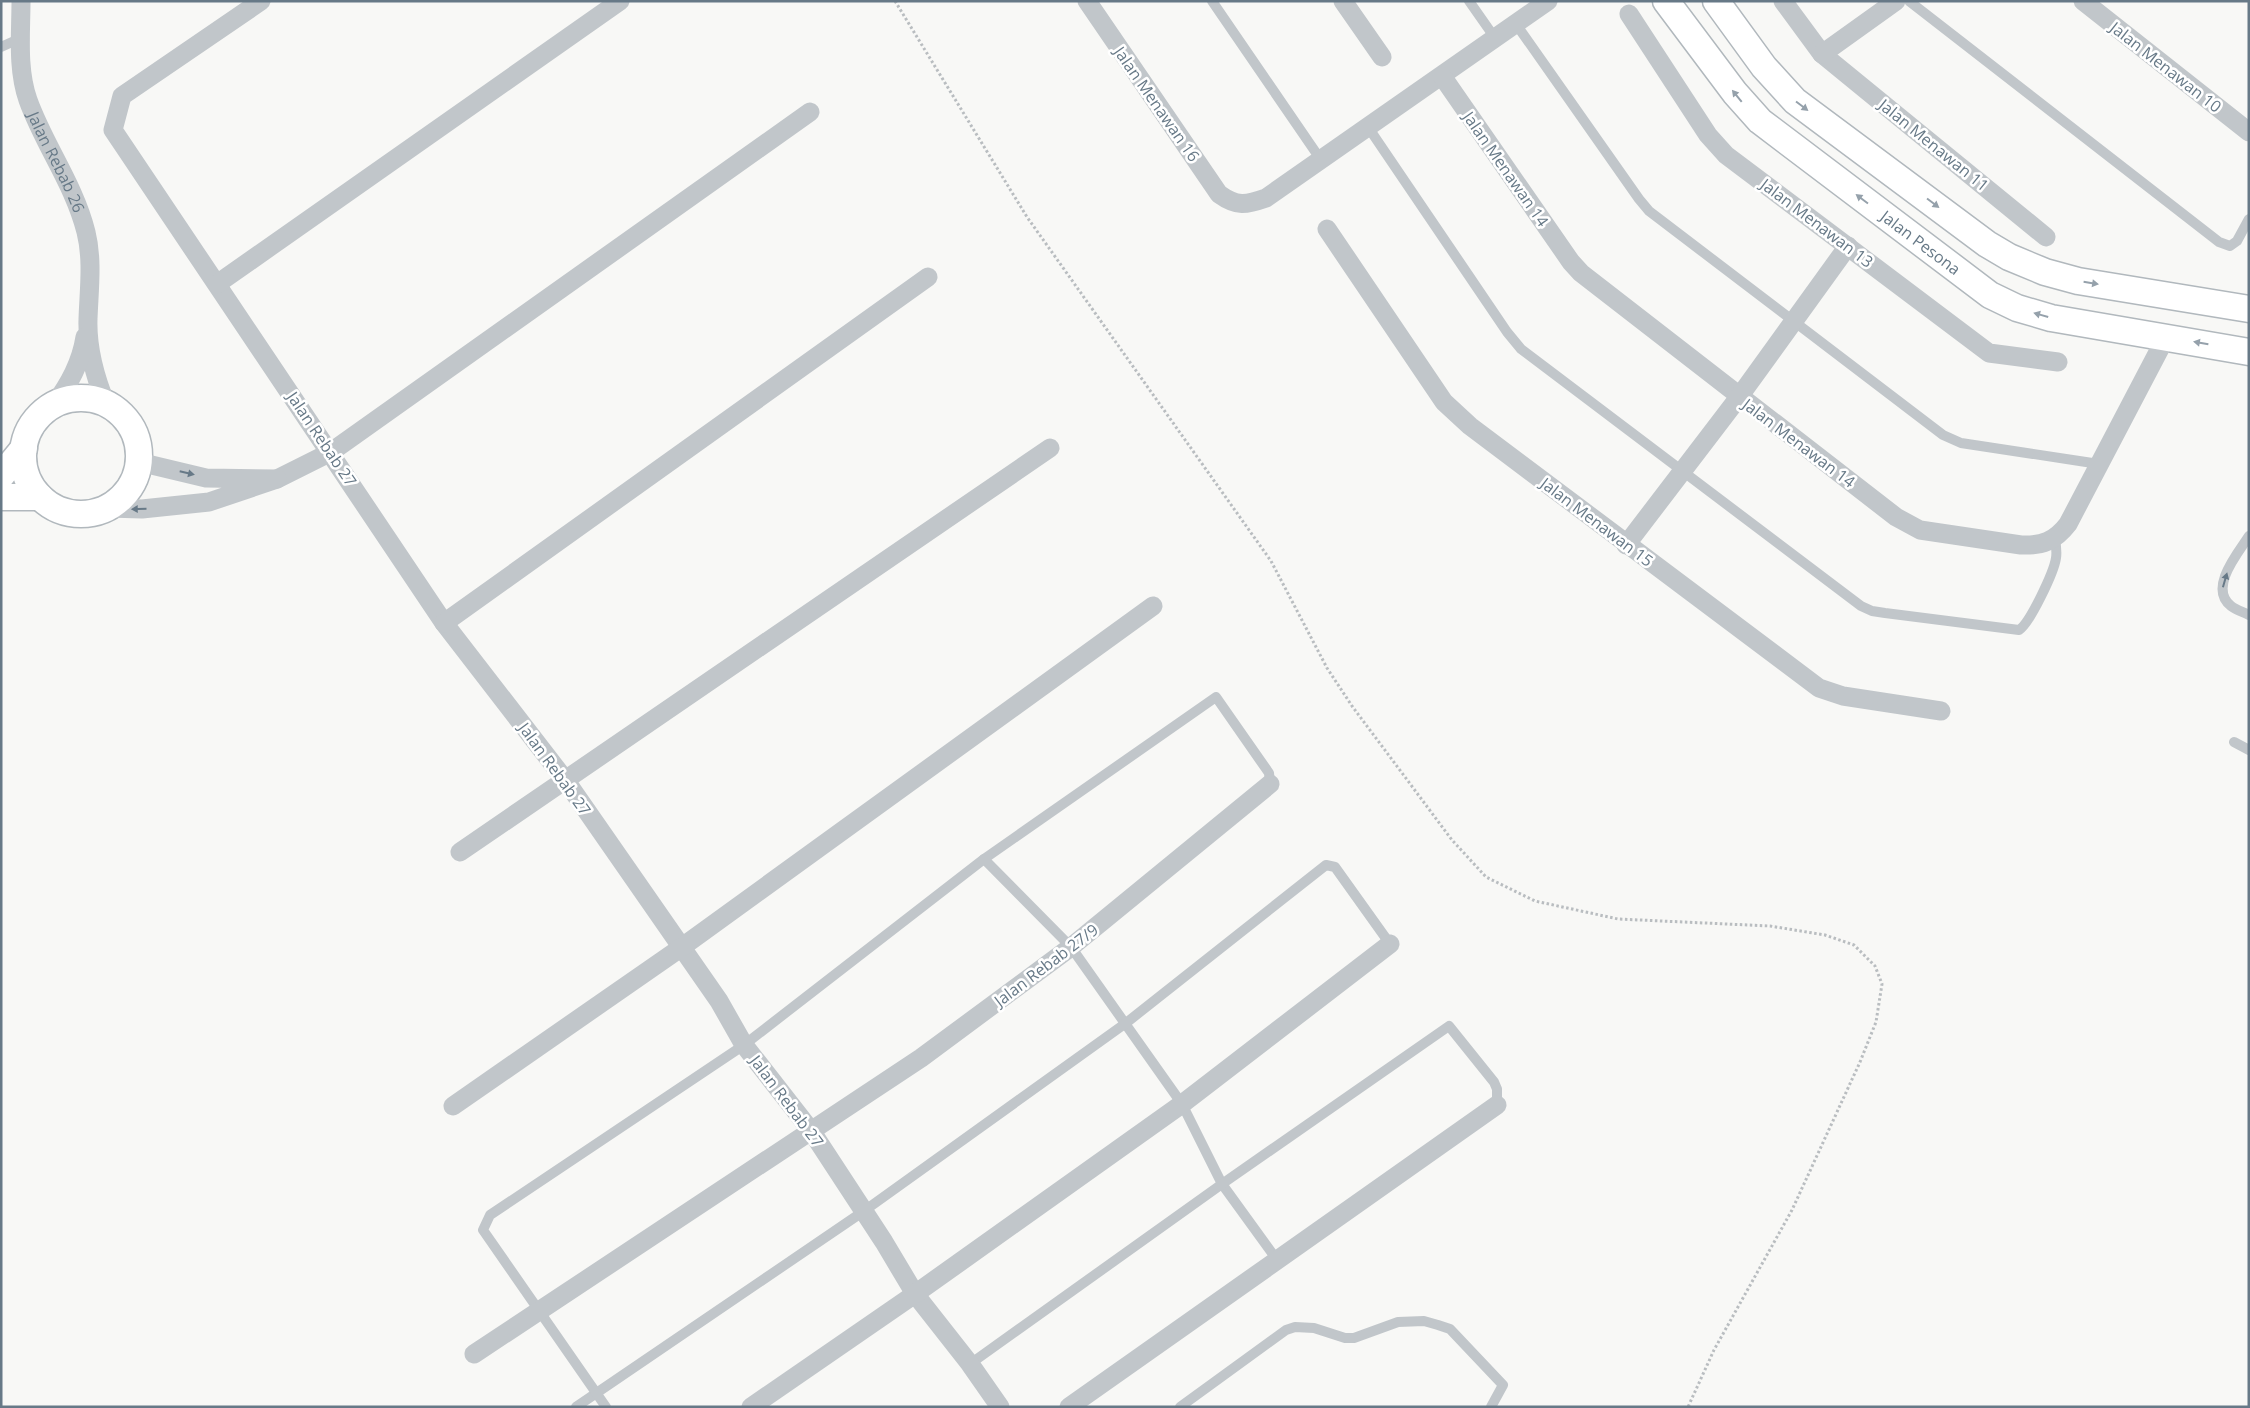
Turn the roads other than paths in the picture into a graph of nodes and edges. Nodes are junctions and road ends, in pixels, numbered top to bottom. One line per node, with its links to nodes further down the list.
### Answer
1 (20, 1): 17 (street, Jalan Rebab 26)
2 (261, 1): 32 (street, Jalan Rebab 27)
3 (620, 1): 32 (street)
4 (1086, 1): 26 (street, Jalan Menawan 16)
5 (1212, 1): 26 (lane)
6 (1343, 1): 21 (street)
7 (1470, 1): 18 (lane)
8 (1548, 1): 16 (street)
9 (1666, 1): 36 (street, Jalan Pesona, one-way to 9)
10 (1716, 1): 33 (street, one-way to 33)
11 (1782, 1): 20 (street, Jalan Menawan 11)
12 (1896, 1): 20 (street)
13 (1909, 1): 27 (lane)
14 (2083, 1): 25 (street, Jalan Menawan 10)
15 (1629, 14): 30 (street, Jalan Menawan 13)
16 (1516, 24): 18 (street); 35 (lane)
17 (21, 38): 19 (lane); 34 (street, Jalan Rebab 26)
18 (1495, 38): 22 (street)
19 (1, 47)
20 (1822, 54): 29 (street, Jalan Menawan 11)
21 (1382, 57)
22 (1442, 76): 24 (street); 39 (street, Jalan Menawan 14)
23 (810, 112): 44 (street)
24 (1368, 127): 26 (street); 47 (lane)
25 (2249, 132)
26 (1321, 160)
27 (2249, 219)
28 (1327, 229): 55 (street, Jalan Menawan 15)
29 (2046, 237)
30 (1848, 246): 35 (street); 38 (street, Jalan Menawan 13)
31 (928, 277): 58 (street)
32 (217, 284): 44 (street, Jalan Rebab 27)
33 (2249, 309)
34 (88, 321): 40 (street); 41 (street)
35 (1794, 321): 39 (street); 46 (lane)
36 (2166, 337): 37 (street, Jalan Pesona, one-way to 36); 46 (street)
37 (2249, 352)
38 (2058, 362)
39 (1738, 397): 47 (street); 54 (street, Jalan Menawan 14)
40 (106, 404): 41 (street); 45 (street)
41 (54, 405): 42 (street)
42 (24, 448): 48 (street); 51 (street)
43 (1050, 448): 62 (street)
44 (331, 452): 49 (street); 58 (street, Jalan Rebab 27)
45 (139, 462): 49 (street, one-way to 49); 52 (street)
46 (2099, 464): 54 (street)
47 (1682, 470): 54 (lane); 55 (street)
48 (1, 476)
49 (277, 479): 52 (street, one-way to 52)
50 (1, 496): 51 (street)
51 (40, 497): 52 (street)
52 (108, 508)
53 (2249, 536): 57 (lane, one-way to 53)
54 (2055, 539)
55 (1626, 545): 59 (street, Jalan Menawan 15)
56 (1153, 606): 67 (street)
57 (2249, 615)
58 (444, 623): 62 (street, Jalan Rebab 27)
59 (1941, 711)
60 (2234, 742): 61 (lane)
61 (2249, 750)
62 (566, 781): 64 (street); 67 (street, Jalan Rebab 27)
63 (1270, 784): 65 (lane); 68 (street, Jalan Rebab 27/9)
64 (460, 852)
65 (984, 859): 68 (lane); 70 (lane)
66 (1390, 944): 69 (lane); 71 (street)
67 (682, 947): 70 (street, Jalan Rebab 27); 73 (street)
68 (1071, 947): 69 (lane); 74 (street, Jalan Rebab 27/9)
69 (1126, 1023): 71 (lane); 76 (lane)
70 (744, 1045): 74 (street, Jalan Rebab 27); 79 (lane)
71 (1182, 1104): 75 (lane); 78 (street)
72 (1497, 1105): 75 (lane); 77 (street)
73 (452, 1106)
74 (812, 1132): 76 (street, Jalan Rebab 27); 79 (street, Jalan Rebab 27/9)
75 (1222, 1184): 77 (lane); 81 (lane)
76 (864, 1211): 78 (street, Jalan Rebab 27); 82 (lane)
77 (1277, 1260): 87 (street)
78 (915, 1294): 81 (street, Jalan Rebab 27); 85 (street)
79 (538, 1311): 80 (street, Jalan Rebab 27/9); 82 (lane)
80 (474, 1354)
81 (970, 1364): 86 (street, Jalan Rebab 27)
82 (596, 1392): 83 (lane); 84 (lane)
83 (576, 1407)
84 (606, 1407)
85 (751, 1407)
86 (1000, 1407)
87 (1068, 1407)
88 (1180, 1407): 89 (lane)
89 (1491, 1407)

